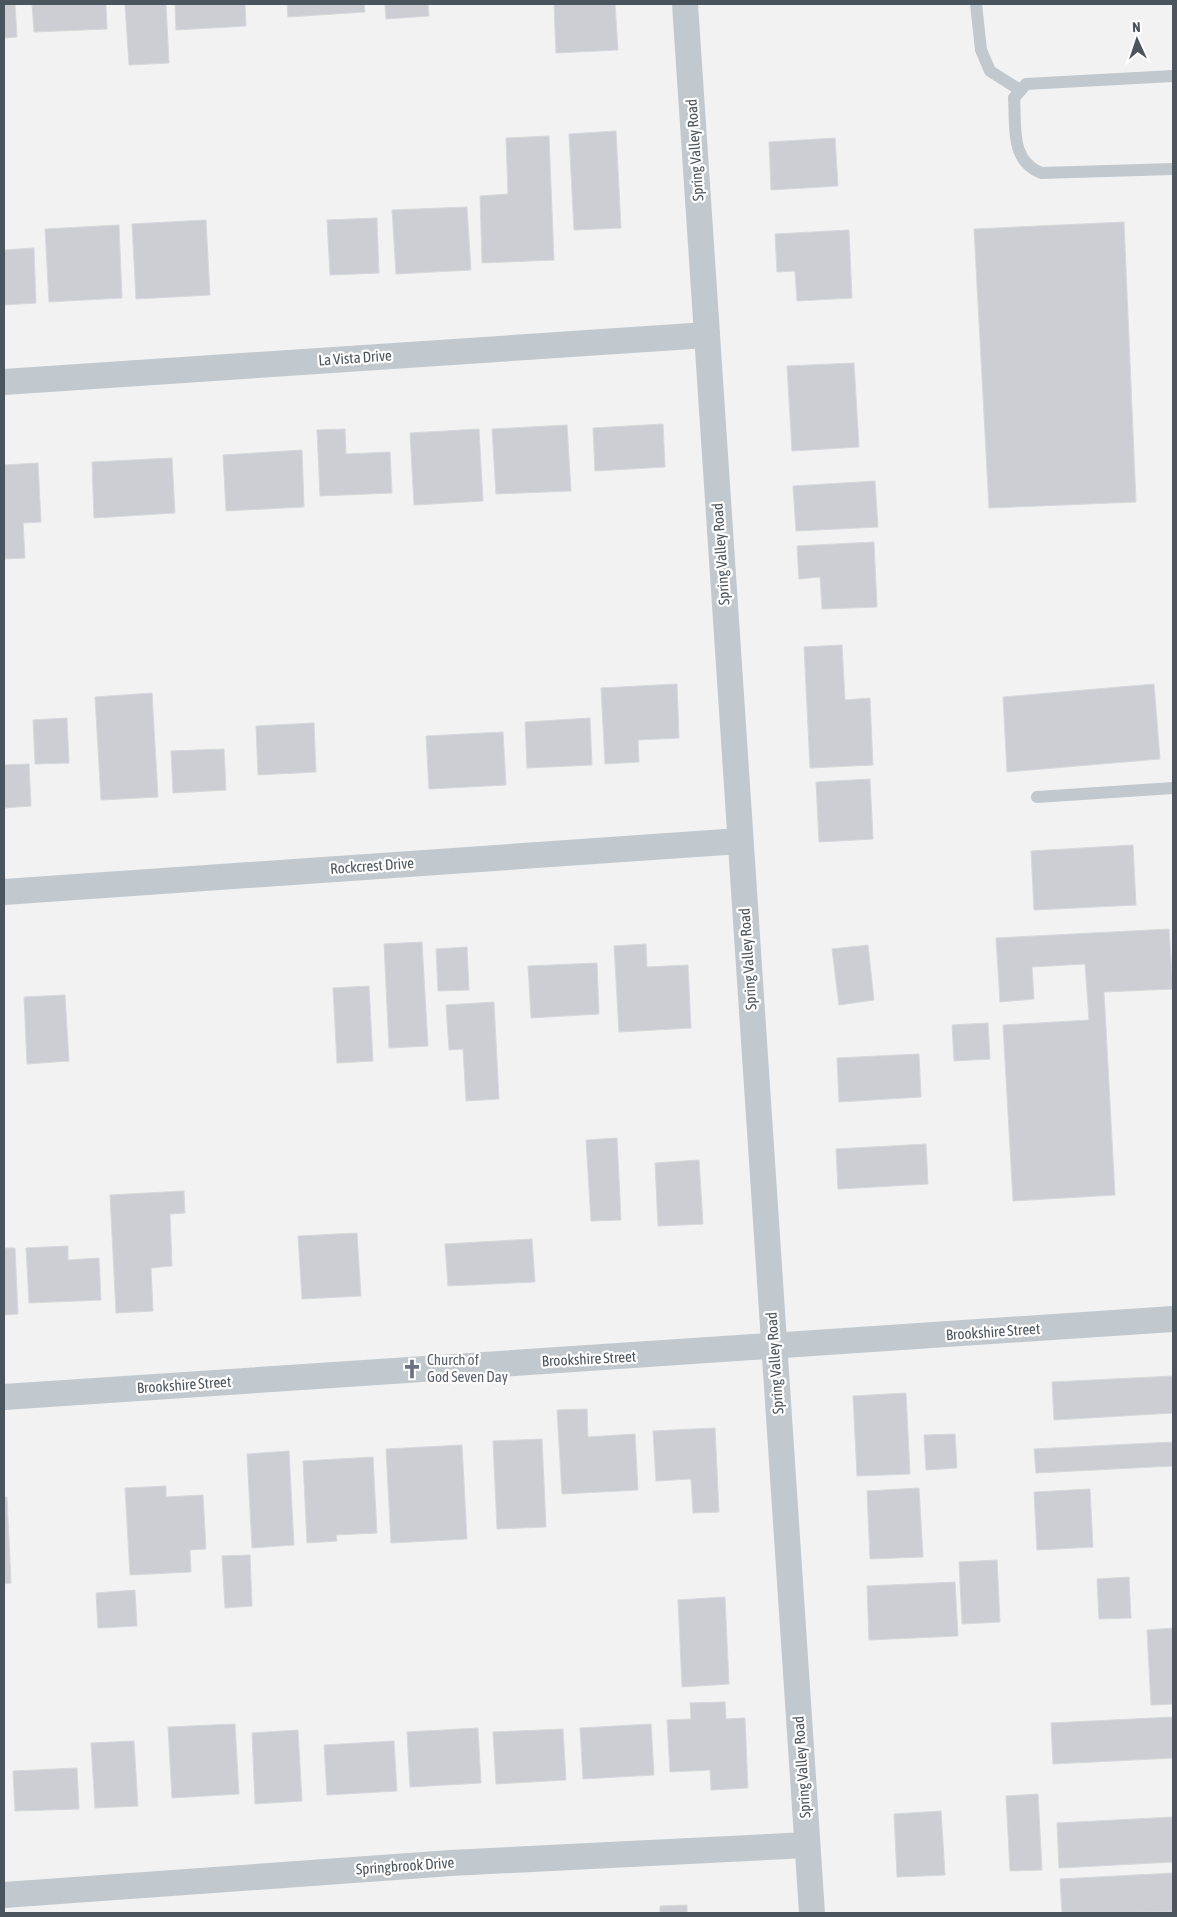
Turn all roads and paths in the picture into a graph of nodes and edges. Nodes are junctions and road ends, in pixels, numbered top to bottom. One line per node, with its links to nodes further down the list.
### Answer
1 (685, 4): 6 (street, Spring Valley Road)
2 (976, 4): 4 (lane)
3 (1173, 76): 4 (lane)
4 (1020, 90): 5 (lane)
5 (1173, 169)
6 (707, 335): 7 (street, La Vista Drive); 10 (street, Spring Valley Road)
7 (4, 382)
8 (1173, 788): 9 (lane)
9 (1037, 796)
10 (740, 841): 11 (street, Rockcrest Drive); 13 (street, Spring Valley Road)
11 (4, 892)
12 (1173, 1319): 13 (street, Brookshire Street)
13 (774, 1348): 14 (street, Brookshire Street); 15 (street, Spring Valley Road)
14 (4, 1397)
15 (807, 1845): 16 (street, Springbrook Drive); 17 (street, Spring Valley Road)
16 (4, 1895)
17 (812, 1913)

